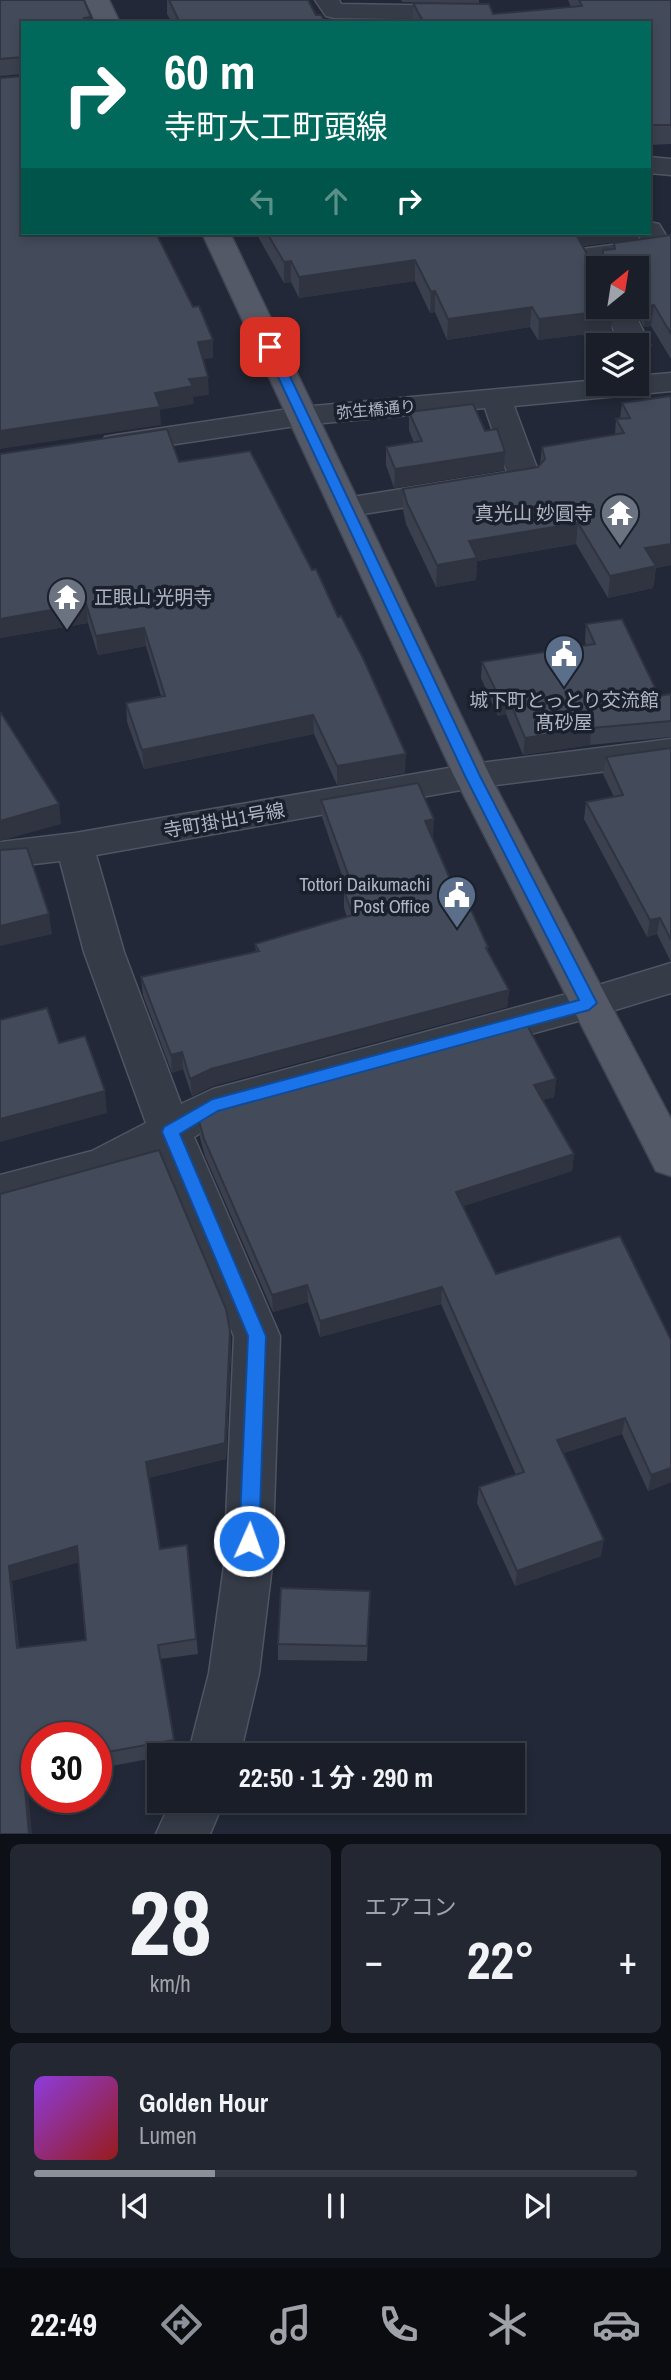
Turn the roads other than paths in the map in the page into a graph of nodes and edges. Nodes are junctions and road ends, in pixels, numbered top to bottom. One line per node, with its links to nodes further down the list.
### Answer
1 (97, 0): 4 (main road)
2 (327, 0): 3 (street)
3 (484, 14)
4 (107, 21)
5 (651, 165): 6 (street)
6 (671, 167)
7 (651, 233): 9 (street)
8 (217, 235): 13 (main road)
9 (592, 256)
10 (649, 364): 11 (street)
11 (663, 383): 12 (street, 弥生橋通り)
12 (496, 398): 13 (street, 弥生橋通り); 15 (street)
13 (302, 415): 14 (street, 弥生橋通り); 15 (main road)
14 (82, 449)
15 (345, 507): 17 (main road)
16 (671, 751): 17 (street, 寺町掛出1号線)
17 (472, 776): 18 (street, 寺町掛出1号線); 21 (main road)
18 (75, 846): 19 (street, 寺町掛出1号線); 22 (street)
19 (0, 855)
20 (671, 978): 21 (street)
21 (589, 1003): 22 (street); 23 (main road)
22 (170, 1132): 24 (street); 25 (street)
23 (671, 1159)
24 (0, 1192)
25 (217, 1743)
26 (193, 1813): 27 (street)
27 (183, 1834)

